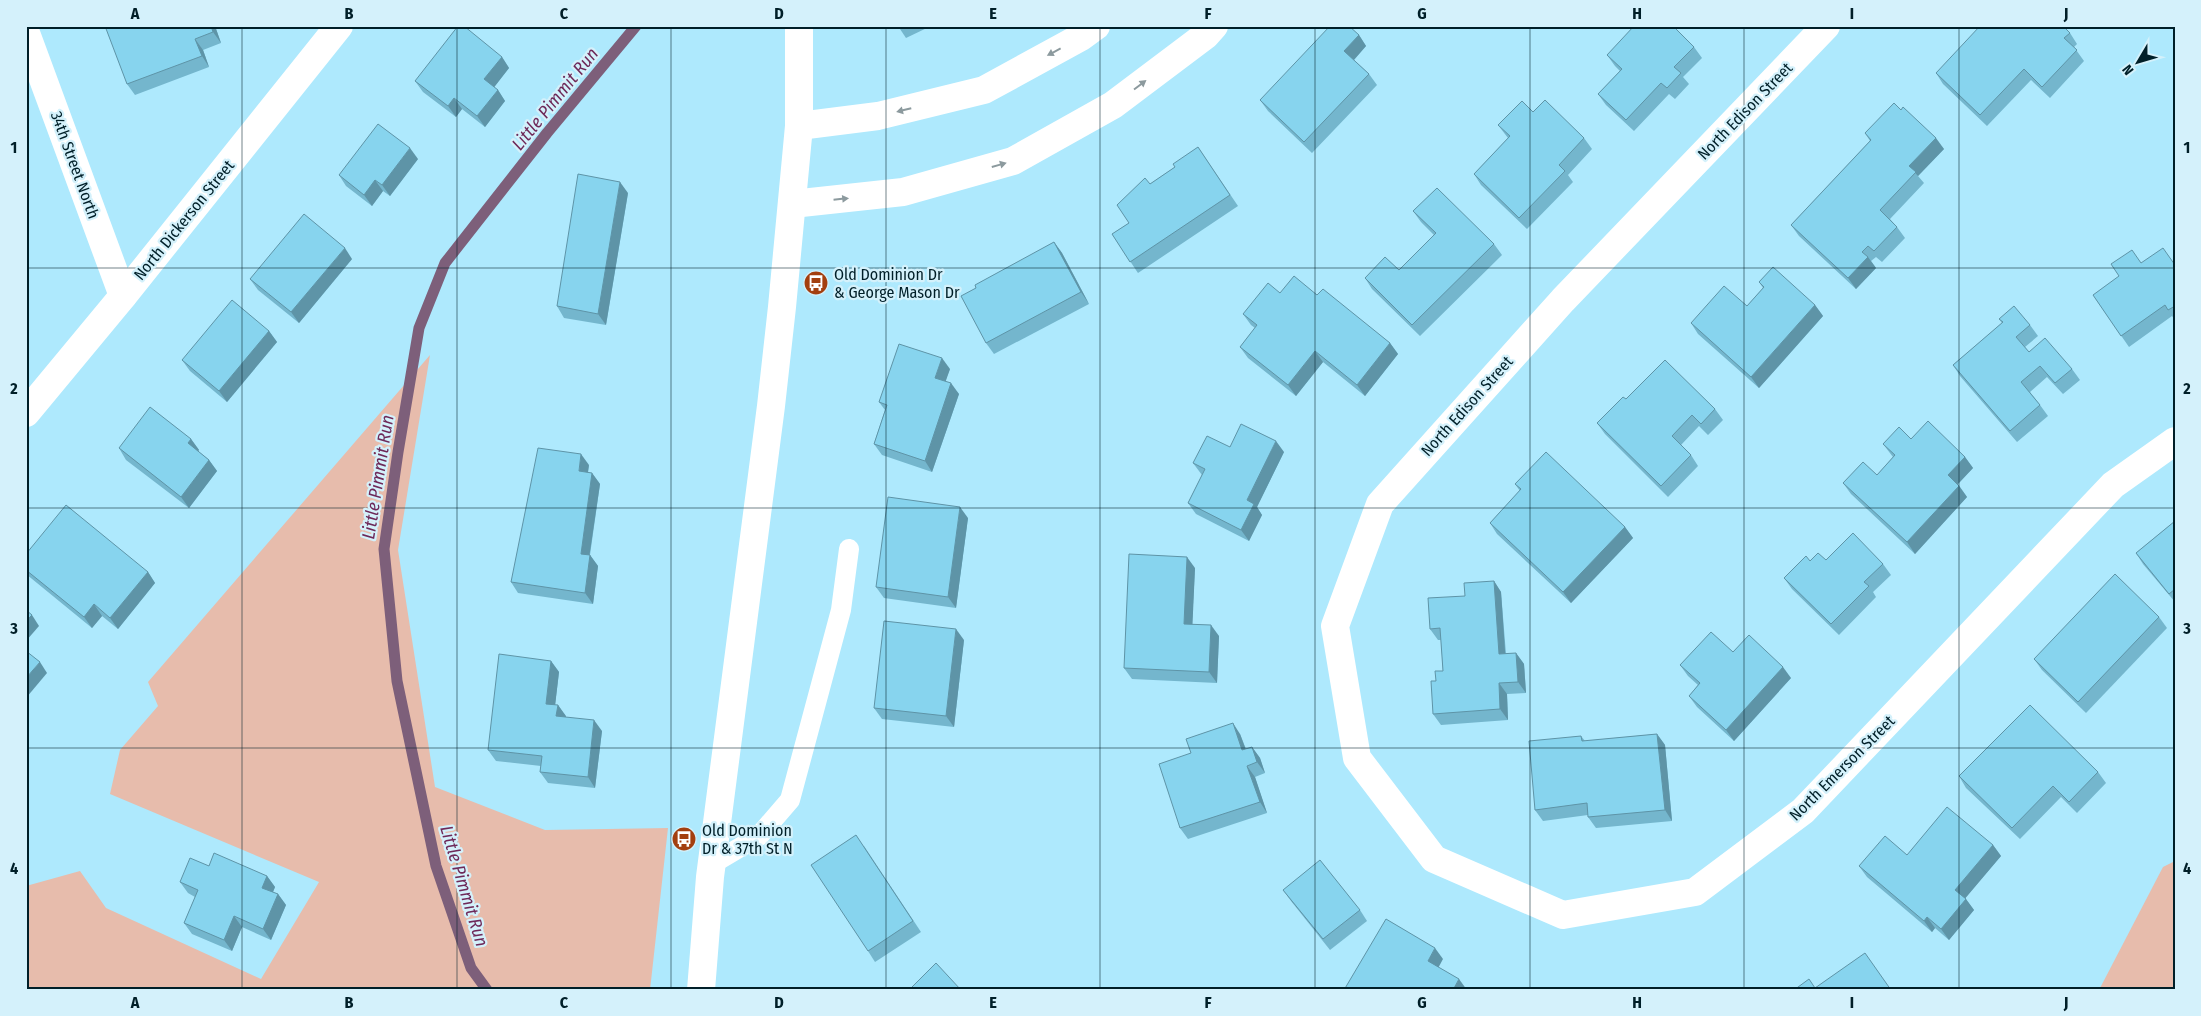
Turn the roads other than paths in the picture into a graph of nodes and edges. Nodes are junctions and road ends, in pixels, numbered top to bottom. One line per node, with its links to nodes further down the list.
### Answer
1 (338, 26): 9 (street, North Dickerson Street)
2 (799, 26): 7 (street)
3 (1096, 26): 7 (street, one-way to 7)
4 (1214, 26): 8 (street, one-way to 4)
5 (1826, 26): 13 (street, North Edison Street)
6 (26, 33): 9 (street, 34th Street North)
7 (799, 126): 8 (street)
8 (792, 204): 14 (street)
9 (123, 296): 10 (street, North Dickerson Street)
10 (26, 413)
11 (2175, 440): 13 (street, North Emerson Street)
12 (849, 549): 14 (lane)
13 (1434, 858)
14 (712, 864): 15 (street)
15 (701, 990)

